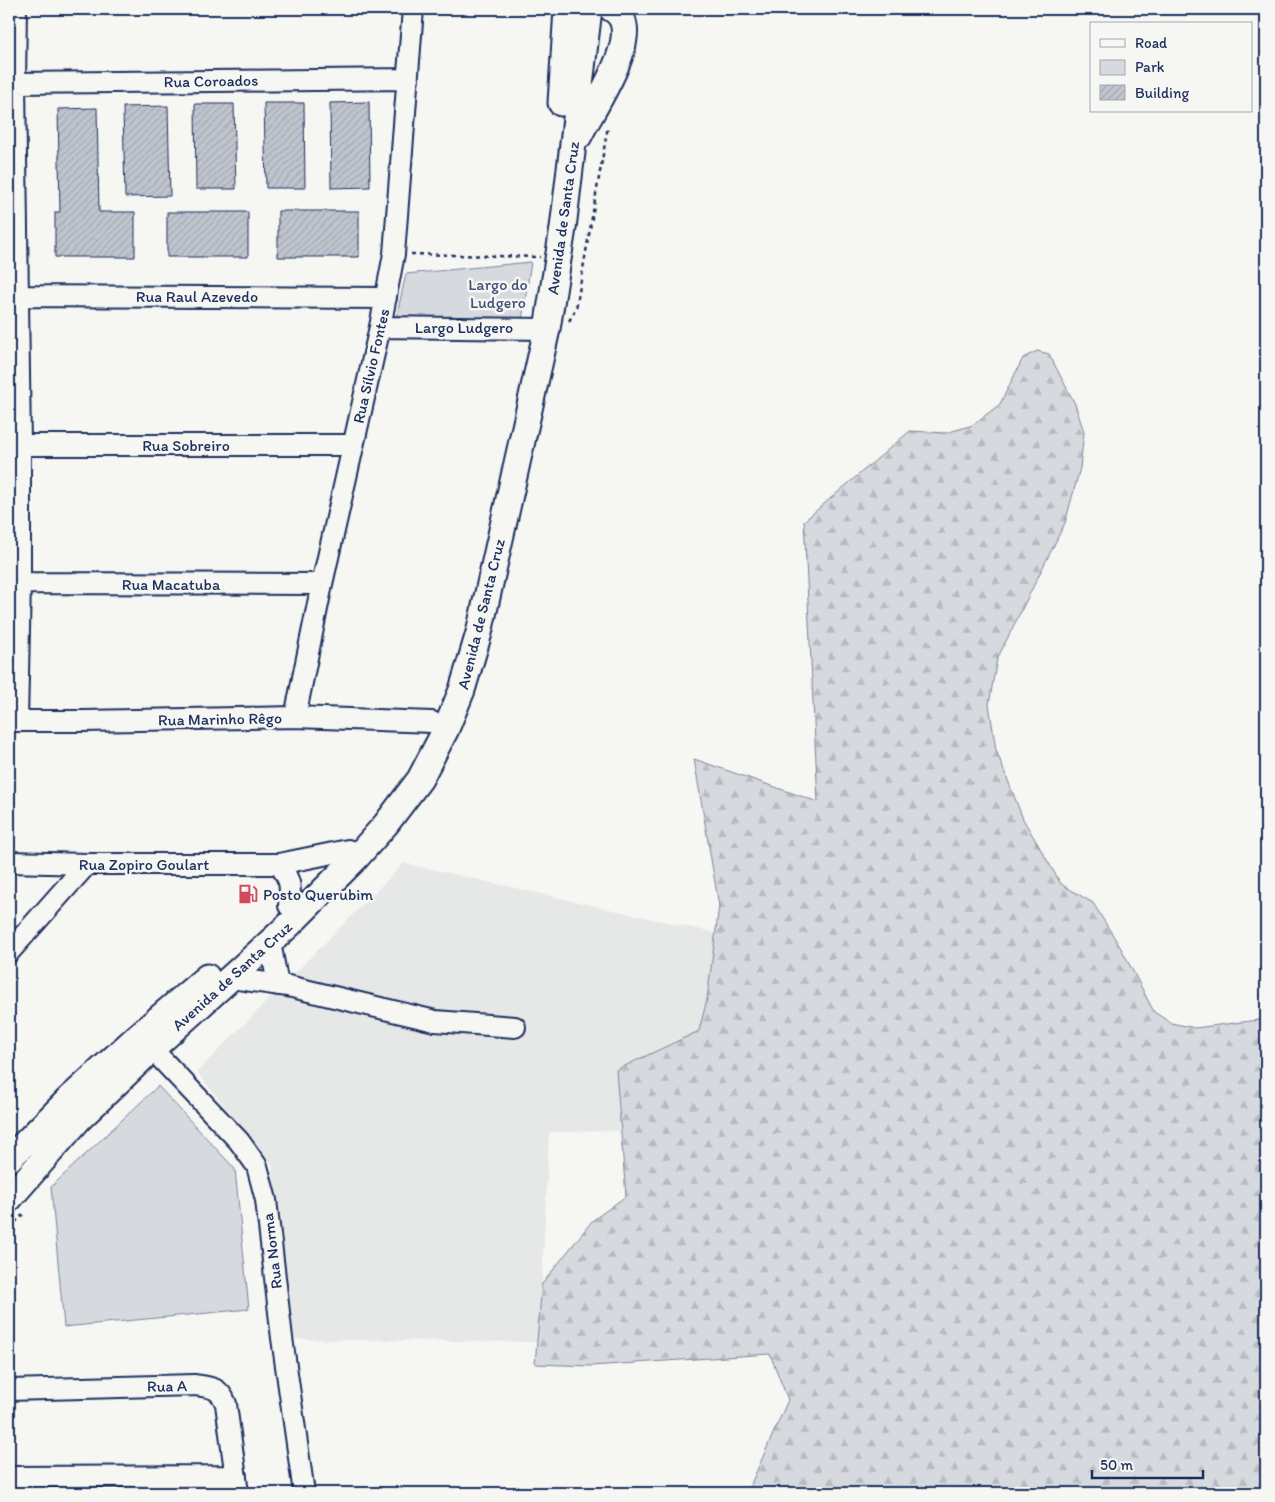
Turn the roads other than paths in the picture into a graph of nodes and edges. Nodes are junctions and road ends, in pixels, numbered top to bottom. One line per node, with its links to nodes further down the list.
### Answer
1 (16, 9): 7 (street)
2 (413, 9): 6 (street, Rua Sílvio Fontes)
3 (589, 9): 8 (main road, Avenida de Santa Cruz)
4 (619, 10): 8 (main road)
5 (571, 13): 12 (main road, Avenida de Santa Cruz)
6 (408, 79): 7 (street, Rua Coroados); 10 (street, Rua Sílvio Fontes)
7 (15, 83): 9 (street)
8 (571, 160): 12 (main road, Avenida de Santa Cruz)
9 (14, 296): 10 (street, Rua Raul Azevedo); 13 (street)
10 (386, 298): 11 (street, Rua Sílvio Fontes)
11 (380, 326): 12 (street, Largo Ludgero); 14 (street, Rua Sílvio Fontes)
12 (549, 327): 19 (main road, Avenida de Santa Cruz); 25 (main road, Avenida de Santa Cruz)
13 (20, 445): 14 (street, Rua Sobreiro); 15 (street)
14 (353, 445): 16 (street, Rua Sílvio Fontes)
15 (20, 583): 16 (street, Rua Macatuba); 18 (street)
16 (322, 584): 17 (street, Rua Sílvio Fontes)
17 (295, 717): 18 (street, Rua Marinho Rêgo); 19 (street, Rua Marinho Rêgo)
18 (13, 721)
19 (432, 722): 20 (main road, Avenida de Santa Cruz)
20 (348, 850): 23 (street, Rua Zopiro Goulart); 24 (main road, Avenida de Santa Cruz)
21 (9, 862): 22 (street, Rua Zopiro Goulart)
22 (87, 864): 23 (street, Rua Zopiro Goulart); 26 (street)
23 (279, 864): 24 (street)
24 (289, 906): 31 (main road, Avenida de Santa Cruz)
25 (270, 942): 27 (main road, Avenida de Santa Cruz); 28 (street)
26 (9, 952)
27 (230, 978): 28 (street); 30 (main road, Avenida de Santa Cruz)
28 (278, 984): 29 (street)
29 (516, 1027)
30 (152, 1049): 32 (main road, Avenida de Santa Cruz); 36 (street, Rua Norma)
31 (9, 1159)
32 (18, 1204)
33 (9, 1390): 35 (street, Rua A)
34 (9, 1477): 35 (street)
35 (237, 1485)
36 (304, 1493)

